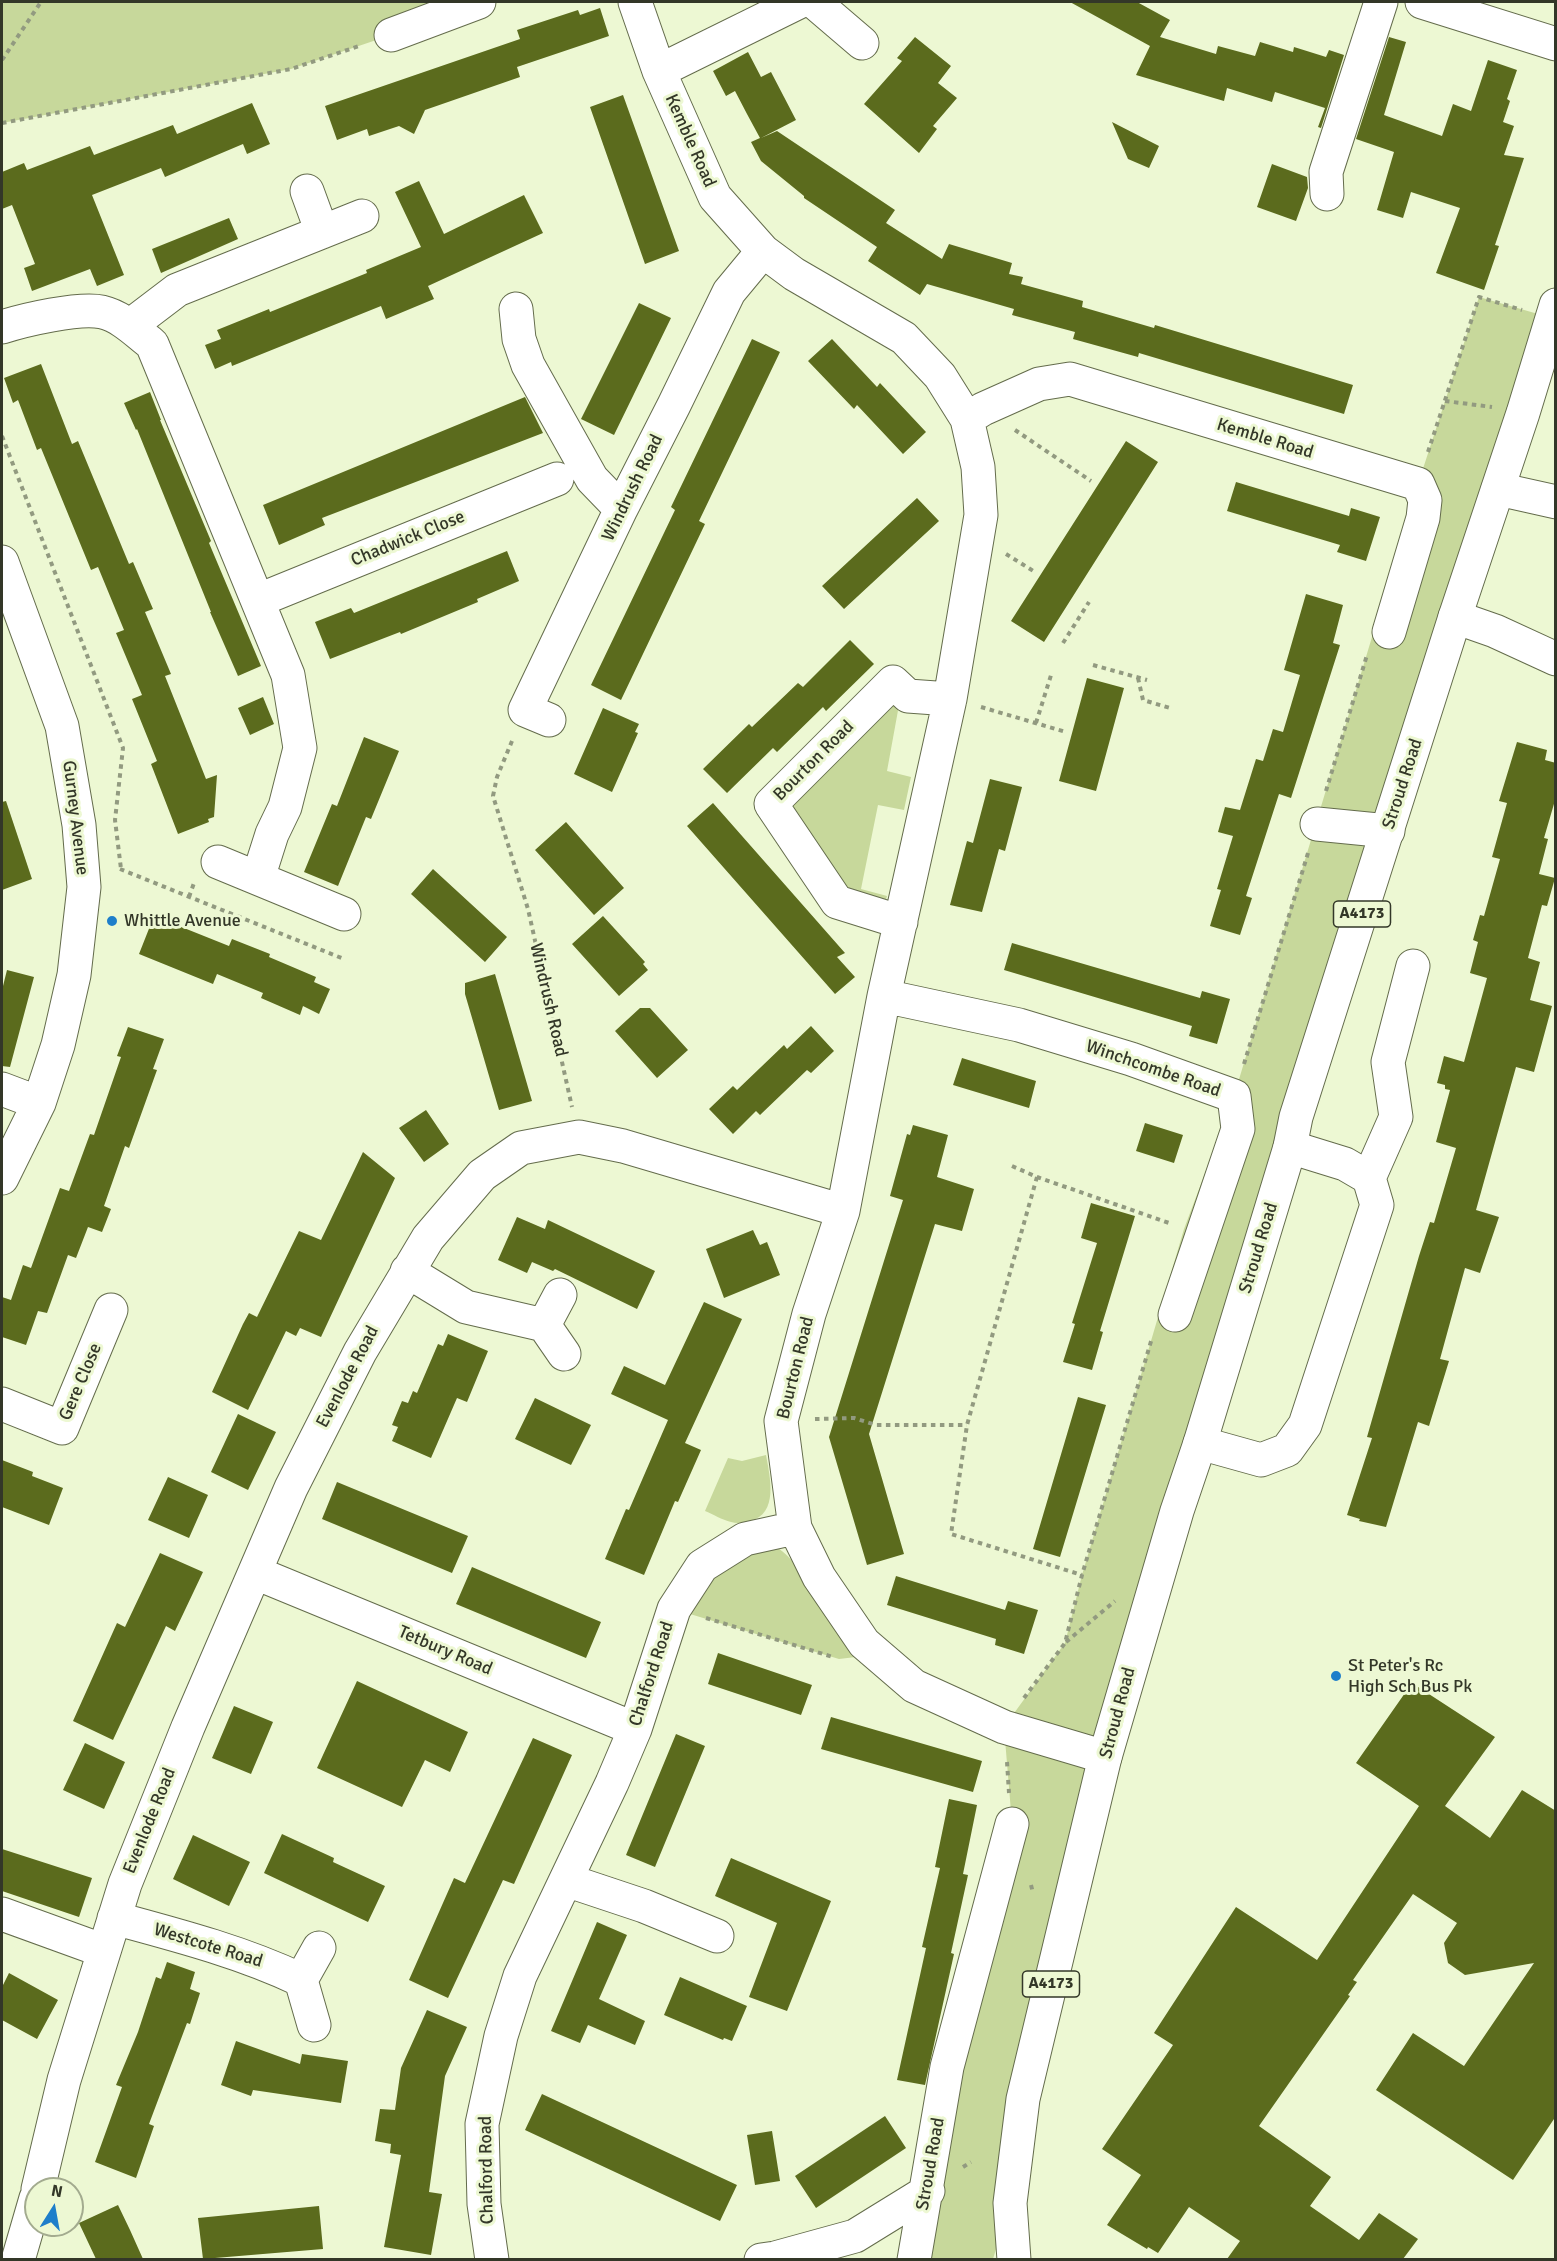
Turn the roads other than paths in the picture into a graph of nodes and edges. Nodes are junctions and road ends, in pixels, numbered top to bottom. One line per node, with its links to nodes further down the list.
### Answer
1 (479, 2): 7 (street)
2 (635, 2): 10 (street, Kemble Road)
3 (799, 2): 10 (street)
4 (814, 2): 8 (street)
5 (1381, 2): 12 (street)
6 (1422, 2): 9 (street)
7 (391, 35)
8 (862, 43)
9 (1556, 44)
10 (659, 71): 15 (street, Kemble Road)
11 (307, 191): 14 (street)
12 (1327, 194)
13 (363, 216): 14 (street)
14 (322, 232): 18 (street)
15 (763, 251): 21 (street, Kemble Road); 25 (street, Windrush Road)
16 (516, 309): 25 (street)
17 (1554, 311): 20 (street, Stroud Road / A4173)
18 (131, 325): 19 (street); 28 (street)
19 (2, 327)
20 (1548, 359): 23 (street, Stroud Road / A4173)
21 (975, 414): 26 (street, Kemble Road); 30 (street, Kemble Road)
22 (557, 479): 28 (street, Chadwick Close)
23 (1498, 489): 24 (street); 29 (street, Stroud Road / A4173)
24 (1555, 501)
25 (621, 509): 33 (street, Windrush Road)
26 (981, 515): 32 (street, Bourton Road)
27 (2, 562): 43 (street, Gurney Avenue)
28 (258, 600): 37 (street)
29 (1455, 617): 31 (street); 35 (street, Stroud Road / A4173)
30 (1389, 632)
31 (1556, 659)
32 (950, 699): 39 (street, Bourton Road); 39 (street, Bourton Road)
33 (537, 715)
34 (1317, 824): 35 (street)
35 (1388, 831): 44 (street, Stroud Road / A4173)
36 (218, 862): 37 (street)
37 (258, 878): 38 (street)
38 (344, 914)
39 (901, 922): 41 (street, Bourton Road)
40 (1413, 966): 46 (street)
41 (884, 996): 47 (street, Bourton Road); 52 (street, Winchcombe Road)
42 (2, 1089): 43 (street)
43 (39, 1103): 45 (street, Gurney Avenue)
44 (1290, 1147): 46 (street); 55 (street, Stroud Road / A4173)
45 (2, 1178)
46 (1369, 1178): 55 (street)
47 (843, 1211): 48 (street, Evenlode Road); 56 (street, Bourton Road)
48 (407, 1270): 51 (street); 57 (street, Evenlode Road)
49 (560, 1295): 51 (street)
50 (111, 1310): 54 (street, Gere Close)
51 (544, 1325): 53 (street)
52 (1164, 1325)
53 (564, 1354)
54 (2, 1404)
55 (1200, 1443): 59 (street, Stroud Road / A4173)
56 (795, 1528): 58 (street, Chalford Road); 59 (street, Bourton Road)
57 (256, 1573): 58 (street, Tetbury Road); 63 (street, Evenlode Road)
58 (635, 1729): 61 (street, Chalford Road)
59 (1106, 1757): 72 (street, Stroud Road / A4173)
60 (1012, 1824): 71 (street, Stroud Road)
61 (566, 1880): 65 (street); 75 (street, Chalford Road)
62 (2, 1914): 67 (street)
63 (114, 1918): 67 (street, Evenlode Road); 68 (street, Westcote Road)
64 (2, 1930): 67 (street)
65 (717, 1936)
66 (319, 1948): 68 (street)
67 (102, 1957): 70 (street, Evenlode Road)
68 (301, 1980): 69 (street)
69 (314, 2025)
70 (42, 2177)
71 (927, 2191): 76 (street); 77 (street, Stroud Road)
72 (1010, 2203): 78 (street, Stroud Road / A4173); 79 (street, Stroud Road / A4173)
73 (24, 2237): 74 (street)
74 (18, 2259)
75 (492, 2259)
76 (761, 2259)
77 (914, 2259)
78 (989, 2259)
79 (1014, 2259)

